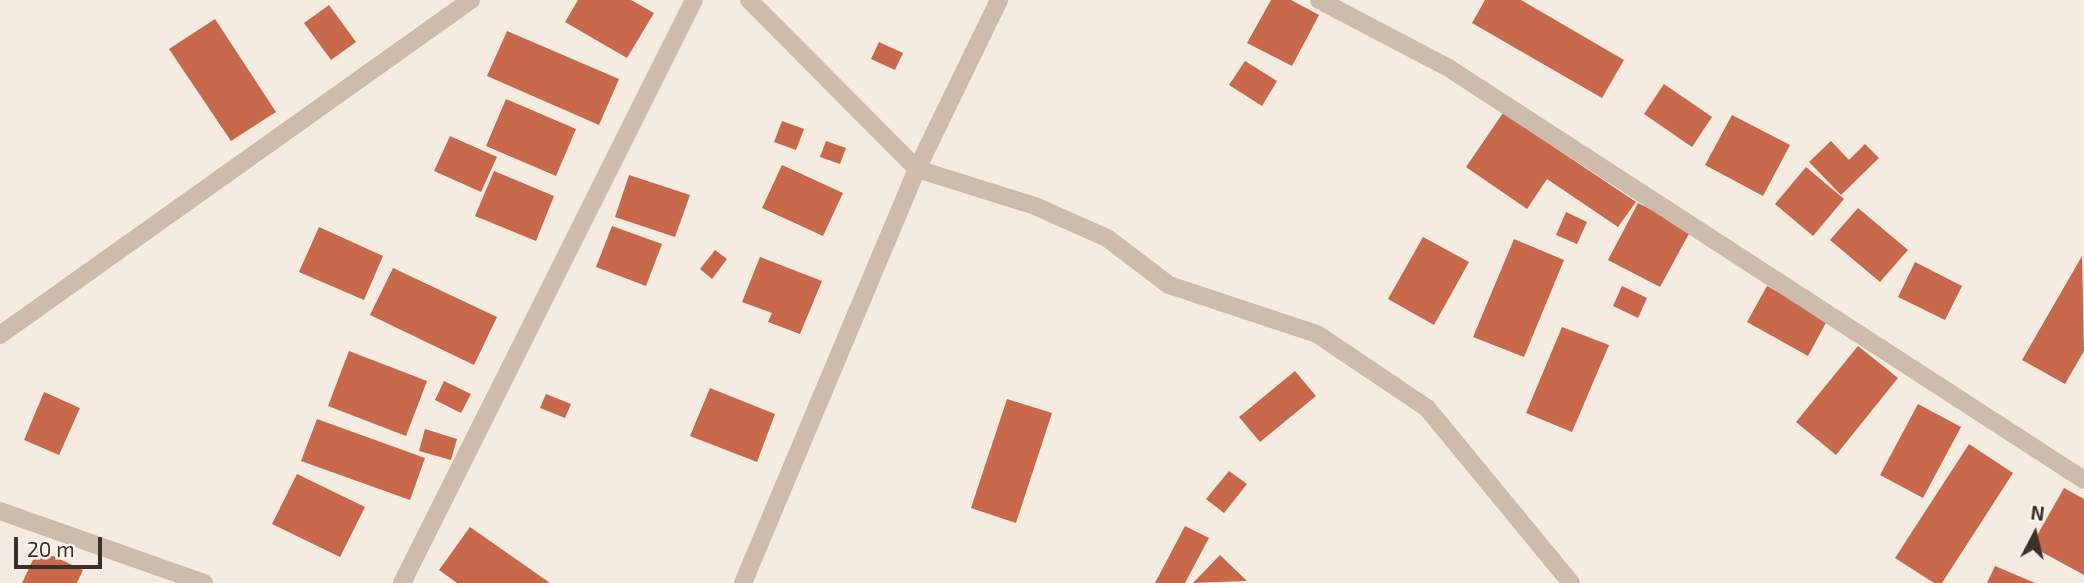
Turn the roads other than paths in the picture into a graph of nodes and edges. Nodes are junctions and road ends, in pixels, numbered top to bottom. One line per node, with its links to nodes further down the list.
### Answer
1 (471, 0): 7 (street)
2 (694, 0): 11 (street)
3 (749, 0): 6 (street)
4 (999, 0): 6 (street)
5 (1319, 0): 8 (street)
6 (917, 169): 12 (street); 13 (street)
7 (0, 335)
8 (2084, 480)
9 (0, 511): 10 (street)
10 (204, 583)
11 (402, 583)
12 (743, 583)
13 (1571, 583)

